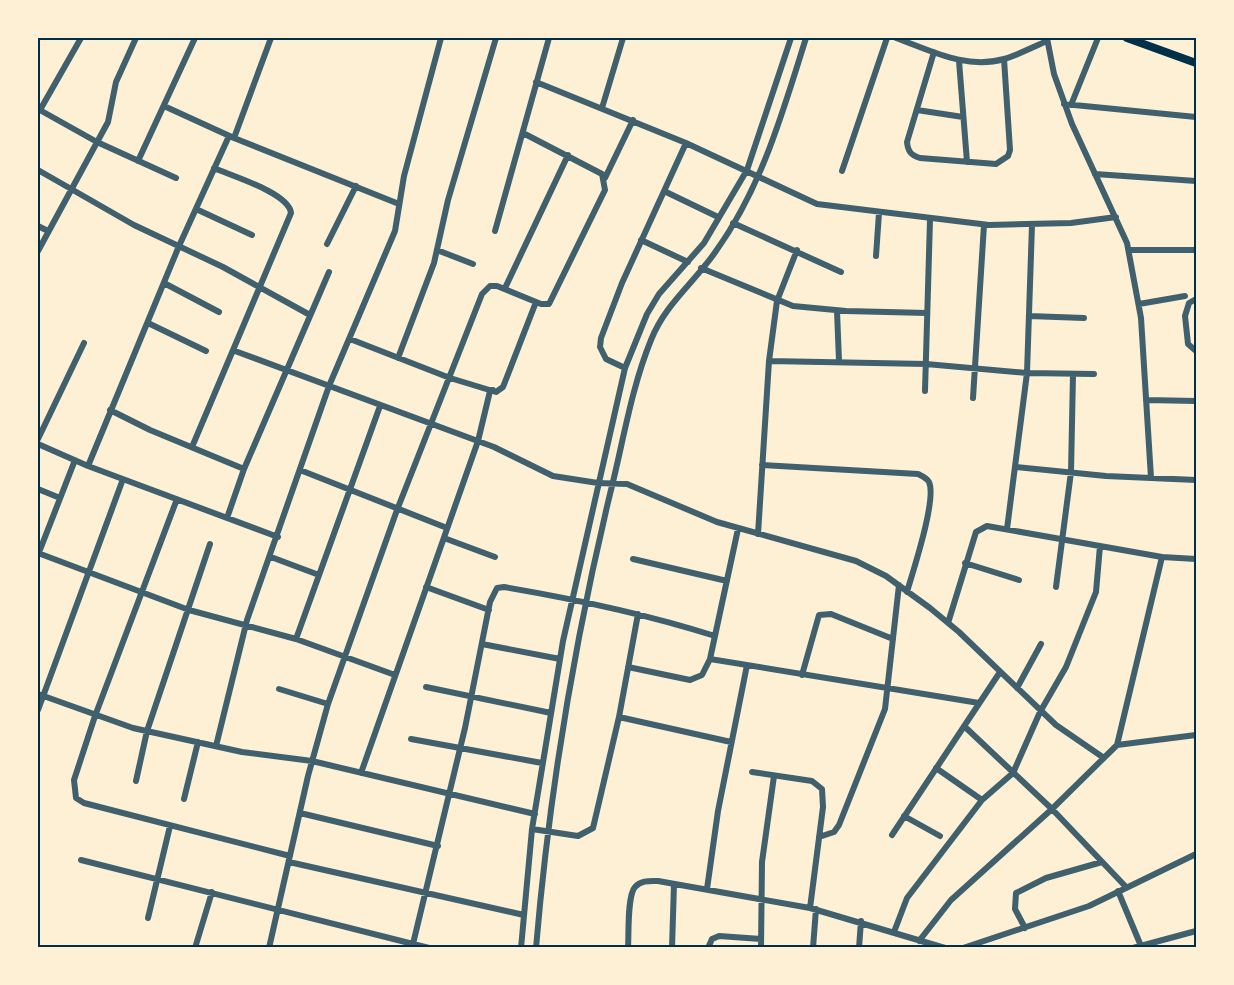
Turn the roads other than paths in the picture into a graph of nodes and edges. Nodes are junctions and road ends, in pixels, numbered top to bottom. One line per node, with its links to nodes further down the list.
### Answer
1 (81, 38): 24 (street)
2 (136, 38): 31 (street)
3 (195, 38): 22 (street)
4 (272, 38): 30 (street)
5 (441, 38): 48 (street)
6 (496, 38): 65 (street)
7 (549, 38): 20 (street)
8 (622, 38): 23 (street)
9 (791, 38): 38 (street)
10 (806, 38): 41 (street)
11 (887, 38): 39 (street)
12 (896, 38): 16 (street)
13 (1098, 38): 21 (street)
14 (1127, 38): 19 (main road)
15 (1047, 39): 17 (street); 21 (street)
16 (934, 52): 18 (street); 25 (street)
17 (1004, 59): 18 (street); 35 (street)
18 (959, 61): 26 (street)
19 (1197, 63)
20 (536, 82): 23 (street); 29 (street)
21 (1068, 104): 27 (street); 40 (street)
22 (164, 106): 30 (street); 34 (street)
23 (602, 108): 28 (street)
24 (39, 110): 31 (street)
25 (917, 110): 26 (street); 35 (street)
26 (963, 117): 35 (street)
27 (1197, 117)
28 (633, 120): 32 (street); 43 (street)
29 (523, 133): 33 (street); 59 (street)
30 (231, 137): 36 (street); 45 (street)
31 (97, 142): 34 (street); 46 (street)
32 (686, 143): 38 (street); 47 (street)
33 (568, 155): 43 (street); 77 (street)
34 (138, 161): 42 (street)
35 (967, 162)
36 (214, 168): 49 (street); 76 (street)
37 (38, 170): 46 (street)
38 (747, 170): 41 (street); 51 (street)
39 (842, 171)
40 (1095, 174): 44 (street); 52 (street)
41 (760, 176): 50 (street); 54 (street)
42 (176, 178)
43 (605, 178): 81 (street)
44 (1197, 181)
45 (356, 186): 48 (street); 62 (street)
46 (72, 187): 58 (street); 63 (street)
47 (664, 191): 51 (street); 61 (street)
48 (399, 204): 90 (street)
49 (196, 209): 60 (street); 63 (street)
50 (879, 213): 53 (street); 69 (street)
51 (718, 217): 70 (street)
52 (1116, 217): 56 (street); 67 (street)
53 (930, 220): 55 (street); 85 (street)
54 (733, 223): 66 (street); 72 (street)
55 (984, 225): 56 (street); 100 (street)
56 (1032, 225): 87 (street)
57 (38, 226): 58 (street)
58 (48, 231): 64 (street)
59 (495, 231)
60 (252, 235)
61 (641, 240): 70 (street); 99 (street)
62 (327, 244)
63 (179, 246): 75 (street); 76 (street)
64 (38, 250)
65 (437, 250): 71 (street); 95 (street)
66 (797, 250): 74 (street); 80 (street)
67 (1129, 250): 68 (street); 82 (street)
68 (1197, 250)
69 (876, 256)
70 (688, 262): 99 (street)
71 (473, 264)
72 (701, 268): 80 (street); 130 (street)
73 (329, 272): 86 (street)
74 (841, 272)
75 (164, 283): 84 (street); 89 (street)
76 (260, 287): 86 (street); 93 (street)
77 (506, 288): 81 (street); 105 (street)
78 (1185, 296): 82 (street)
79 (1197, 298): 94 (street)
80 (777, 301): 83 (street); 96 (street)
81 (536, 302): 107 (street)
82 (1139, 304): 110 (street)
83 (837, 311): 85 (street); 97 (street)
84 (219, 312)
85 (927, 313): 98 (street)
86 (310, 315): 101 (street)
87 (1029, 316): 88 (street); 102 (street)
88 (1084, 318)
89 (148, 322): 92 (street); 113 (street)
90 (350, 339): 95 (street); 106 (street)
91 (84, 343): 115 (street)
92 (206, 351)
93 (235, 351): 101 (street); 118 (street)
94 (1197, 351)
95 (399, 358): 105 (street)
96 (769, 361): 97 (street); 120 (street)
97 (839, 362): 98 (street)
98 (926, 364): 100 (street); 108 (street)
99 (625, 368): 129 (street)
100 (975, 369): 102 (street); 109 (street)
101 (287, 371): 106 (street); 123 (street)
102 (1027, 373): 103 (street); 122 (street)
103 (1073, 374): 104 (street); 125 (street)
104 (1094, 374)
105 (450, 378): 107 (street); 114 (street)
106 (329, 386): 112 (street); 124 (street)
107 (492, 390): 116 (street)
108 (925, 391)
109 (973, 398)
110 (1146, 400): 111 (street); 126 (street)
111 (1197, 401)
112 (380, 406): 114 (street); 132 (street)
113 (110, 410): 118 (street); 121 (street)
114 (430, 424): 116 (street); 135 (street)
115 (38, 439)
116 (477, 441): 129 (street); 137 (street)
117 (38, 444): 119 (street)
118 (192, 447): 123 (street)
119 (75, 460): 121 (street); 133 (street)
120 (762, 465): 140 (street); 161 (street)
121 (88, 466): 127 (street)
122 (1015, 467): 125 (street); 139 (street)
123 (244, 469): 136 (street)
124 (300, 470): 132 (street); 141 (street)
125 (1071, 472): 126 (street); 143 (street)
126 (1151, 478): 128 (street)
127 (123, 479): 134 (street); 153 (street)
128 (1197, 480)
129 (598, 483): 130 (street); 162 (street)
130 (613, 483): 138 (street); 163 (street)
131 (38, 489): 133 (street)
132 (350, 490): 135 (street); 154 (street)
133 (60, 498): 146 (street)
134 (177, 499): 136 (street); 160 (street)
135 (397, 510): 137 (street); 174 (street)
136 (227, 518): 141 (street)
137 (447, 528): 142 (street)
138 (738, 529): 140 (street); 156 (street)
139 (1007, 529): 143 (street); 152 (street)
140 (758, 534): 157 (street)
141 (278, 537): 147 (street)
142 (444, 538): 148 (street); 159 (street)
143 (1062, 539): 145 (street); 158 (street)
144 (210, 544): 164 (street)
145 (1100, 546): 149 (street); 191 (street)
146 (38, 554): 153 (street)
147 (271, 557): 154 (street); 168 (street)
148 (495, 557)
149 (1162, 557): 151 (street); 201 (street)
150 (633, 559): 156 (street)
151 (1197, 559)
152 (965, 563): 155 (street); 167 (street)
153 (87, 572): 160 (street); 187 (street)
154 (319, 575): 170 (street)
155 (1019, 580)
156 (727, 581): 169 (street)
157 (899, 585): 161 (street); 171 (street)
158 (1056, 586)
159 (426, 587): 165 (street); 180 (street)
160 (141, 592): 164 (street); 193 (street)
161 (907, 592): 167 (street)
162 (571, 598): 163 (street); 165 (street); 176 (street)
163 (585, 602): 166 (street); 222 (street)
164 (189, 610): 168 (street); 196 (street)
165 (489, 610): 172 (street)
166 (638, 615): 169 (street); 178 (street)
167 (948, 623): 179 (street)
168 (246, 624): 170 (street); 202 (street)
169 (715, 636): 175 (street)
170 (296, 639): 174 (street)
171 (893, 639): 181 (street); 183 (street)
172 (482, 644): 176 (street); 186 (street)
173 (1041, 644): 184 (street)
174 (345, 656): 180 (street); 188 (street)
175 (710, 658): 177 (street); 178 (street)
176 (560, 659): 192 (street)
177 (747, 665): 181 (street); 200 (street)
178 (628, 667): 194 (street)
179 (1000, 672): 184 (street); 189 (street)
180 (394, 675): 209 (street)
181 (802, 675): 183 (street)
182 (426, 687): 186 (street)
183 (888, 688): 189 (street); 225 (street)
184 (1017, 688): 191 (street)
185 (279, 689): 188 (street)
186 (472, 694): 192 (street); 203 (street)
187 (40, 695): 190 (street); 193 (street)
188 (328, 704): 205 (street)
189 (979, 704): 195 (street)
190 (38, 710)
191 (1040, 712): 204 (street); 210 (street)
192 (550, 713): 206 (street)
193 (95, 716): 196 (street); 220 (street)
194 (619, 717): 200 (street); 222 (street)
195 (964, 726): 207 (street); 210 (street)
196 (147, 731): 199 (street); 212 (street)
197 (1197, 735): 201 (street)
198 (411, 739): 203 (street)
199 (198, 742): 202 (street); 214 (street)
200 (731, 742): 234 (street)
201 (1117, 745): 204 (street)
202 (216, 747): 205 (street)
203 (460, 749): 206 (street); 213 (street)
204 (1104, 758): 216 (street)
205 (312, 761): 209 (street); 217 (street)
206 (542, 763): 218 (street)
207 (936, 768): 215 (street); 219 (street)
208 (752, 772): 211 (street)
209 (361, 773): 213 (street)
210 (1013, 773): 215 (street); 216 (street)
211 (774, 776): 225 (street); 238 (street)
212 (136, 781)
213 (450, 795): 218 (street); 226 (street)
214 (184, 799)
215 (982, 800): 246 (street)
216 (1052, 809): 230 (street); 251 (street)
217 (300, 813): 226 (street); 228 (street)
218 (535, 814): 221 (street)
219 (904, 816): 223 (street); 224 (street)
220 (170, 826): 228 (street); 231 (street)
221 (532, 829): 222 (street); 241 (street)
222 (546, 831): 258 (street)
223 (892, 835)
224 (940, 836)
225 (819, 837): 239 (street)
226 (438, 846): 237 (street)
227 (1197, 854): 233 (street)
228 (290, 859): 237 (street); 240 (street)
229 (81, 860): 231 (street)
230 (1102, 862): 233 (street); 244 (street)
231 (158, 878): 236 (street); 242 (street)
232 (674, 884): 234 (street); 259 (street); 260 (street)
233 (1126, 887): 235 (street)
234 (707, 889): 238 (street)
235 (1118, 891): 244 (street); 253 (street)
236 (212, 892): 240 (street); 254 (street)
237 (426, 895): 241 (street); 252 (street)
238 (762, 898): 239 (street); 250 (street)
239 (813, 908): 243 (street); 263 (street)
240 (277, 910): 252 (street); 255 (street)
241 (524, 915): 257 (street)
242 (148, 918)
243 (861, 921): 246 (street); 264 (street)
244 (1025, 928): 266 (street)
245 (1197, 931): 247 (street)
246 (894, 932): 251 (street)
247 (1187, 935): 248 (street); 249 (street)
248 (1197, 937)
249 (1176, 938): 253 (street); 268 (street)
250 (761, 939): 261 (street); 262 (street)
251 (919, 941): 265 (street)
252 (412, 946): 256 (street)
253 (1141, 946): 267 (street)
254 (195, 948)
255 (269, 948)
256 (429, 948)
257 (521, 948)
258 (536, 948)
259 (628, 948)
260 (672, 948)
261 (708, 948)
262 (761, 948)
263 (813, 948)
264 (859, 948)
265 (945, 948)
266 (963, 948)
267 (1133, 948)
268 (1173, 948)

